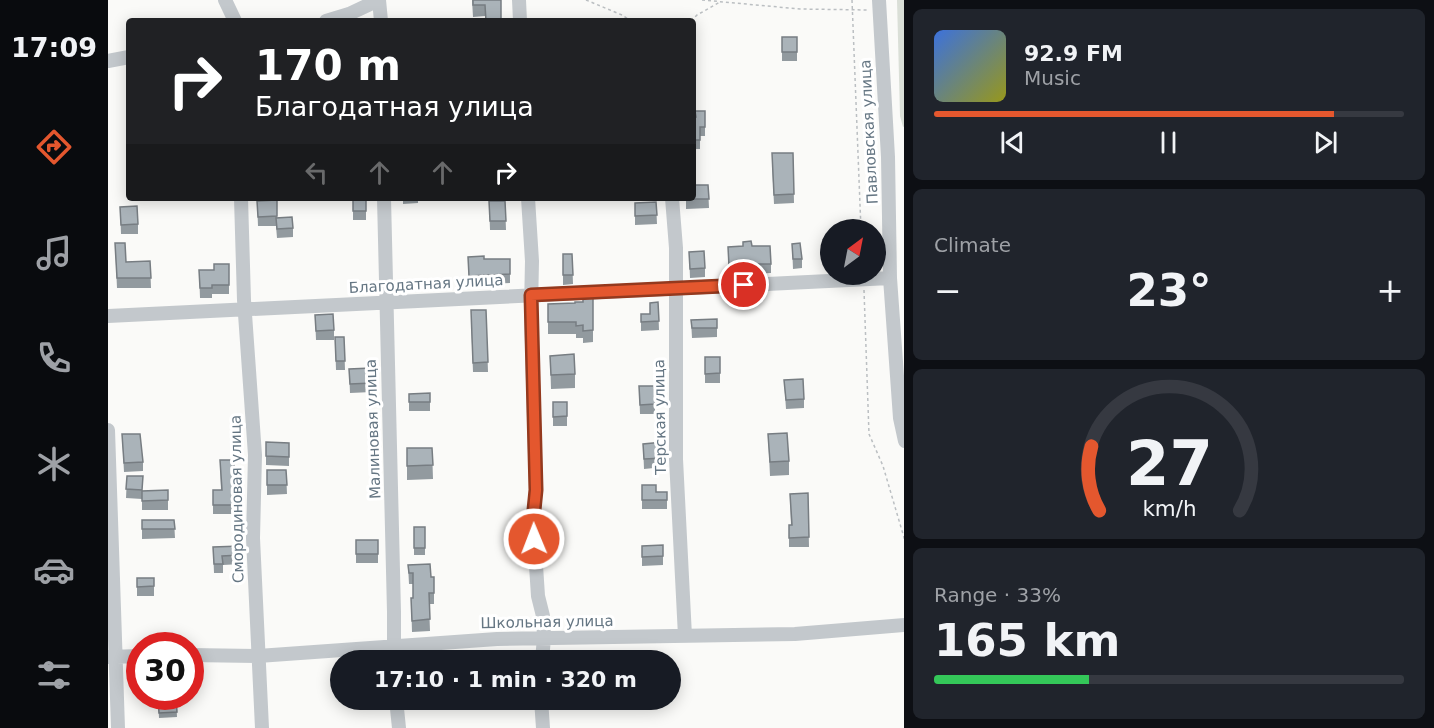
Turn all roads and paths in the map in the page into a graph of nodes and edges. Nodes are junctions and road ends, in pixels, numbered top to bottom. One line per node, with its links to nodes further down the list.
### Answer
1 (225, 0): 10 (street)
2 (379, 0): 11 (street); 12 (street)
3 (519, 0): 13 (street)
4 (586, 0): 14 (path)
5 (702, 0): 7 (path)
6 (852, 0): 9 (path)
7 (722, 1): 9 (path); 15 (path)
8 (879, 5): 9 (path); 24 (street, Павловская улица)
9 (852, 10): 22 (path)
10 (234, 18)
11 (336, 18)
12 (381, 18)
13 (520, 18)
14 (626, 18)
15 (694, 18)
16 (126, 58): 17 (street)
17 (108, 61)
18 (241, 201): 30 (street, Смородиновая улица)
19 (384, 201): 29 (street, Малиновая улица)
20 (528, 201): 28 (street)
21 (672, 201): 27 (street, Терская улица)
22 (861, 219)
23 (886, 278): 24 (street, Благодатная улица)
24 (890, 278): 33 (street, Павловская улица)
25 (820, 281): 27 (street, Благодатная улица)
26 (863, 285): 34 (path)
27 (675, 288): 28 (street, Благодатная улица); 36 (street, Терская улица)
28 (531, 295): 29 (street, Благодатная улица); 37 (street)
29 (386, 302): 30 (street, Благодатная улица); 38 (street, Малиновая улица)
30 (245, 309): 31 (street, Благодатная улица); 42 (street, Смородиновая улица)
31 (108, 316)
32 (108, 430): 43 (street)
33 (904, 441)
34 (904, 541)
35 (904, 625): 36 (street, Школьная улица)
36 (685, 636): 37 (street, Школьная улица)
37 (544, 638): 38 (street, Школьная улица); 40 (street)
38 (392, 645): 39 (street, Малиновая улица); 42 (street, Школьная улица)
39 (392, 650)
40 (543, 650)
41 (204, 655): 42 (street, Школьная улица)
42 (258, 656): 47 (street, Смородиновая улица)
43 (112, 657): 46 (street)
44 (397, 710): 48 (street)
45 (542, 710): 49 (street)
46 (118, 728)
47 (262, 728)
48 (399, 728)
49 (543, 728)

